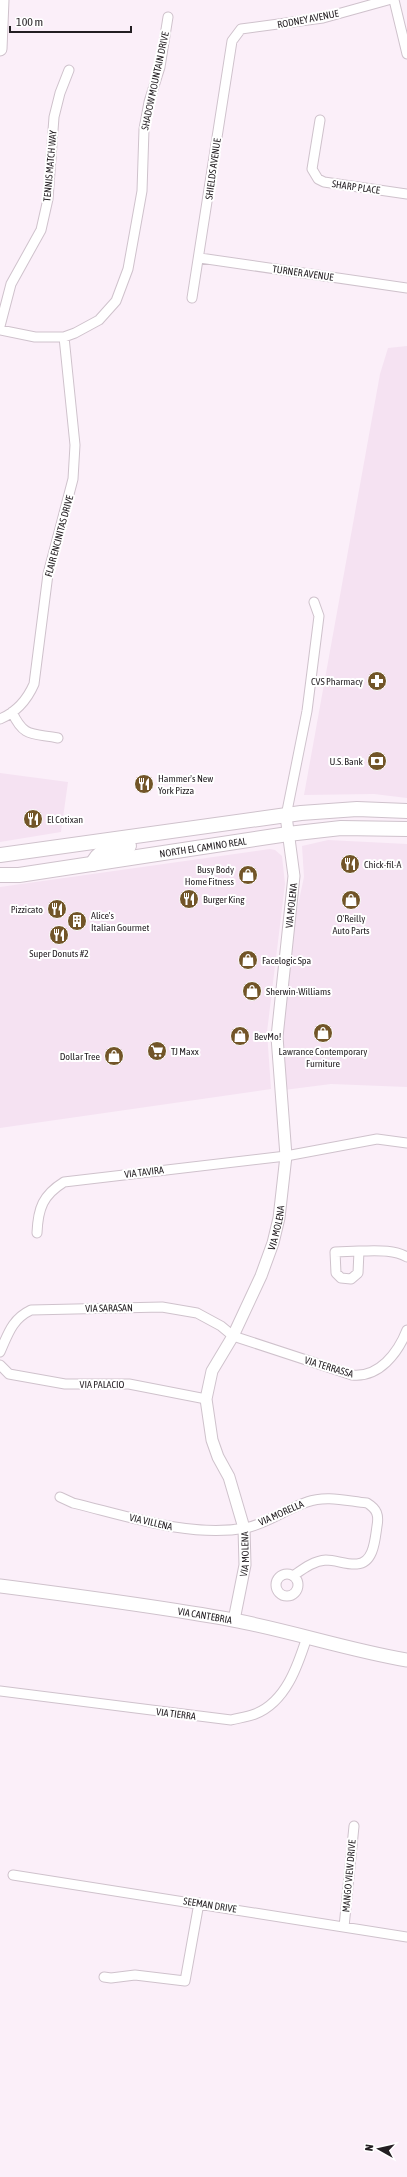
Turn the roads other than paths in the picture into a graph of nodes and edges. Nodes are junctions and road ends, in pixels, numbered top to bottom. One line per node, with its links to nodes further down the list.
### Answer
1 (2, 0): 6 (main road)
2 (388, 0): 5 (street, RODNEY AVENUE)
3 (394, 0): 7 (street)
4 (168, 17): 16 (street, SHADOW MOUNTAIN DRIVE)
5 (232, 41): 11 (street, SHIELDS AVENUE)
6 (0, 49)
7 (407, 54)
8 (69, 70): 14 (street, TENNIS MATCH WAY)
9 (320, 120): 10 (street, SHARP PLACE)
10 (407, 194)
11 (200, 258): 12 (street, TURNER AVENUE); 13 (street, SHIELDS AVENUE)
12 (407, 288)
13 (192, 298)
14 (0, 326)
15 (0, 330): 16 (street)
16 (64, 337): 18 (street, FLAIR ENCINITAS DRIVE)
17 (314, 602): 22 (street)
18 (12, 712): 19 (street, FLAIR ENCINITAS DRIVE); 20 (street)
19 (0, 719)
20 (58, 738)
21 (407, 811): 22 (main road, NORTH EL CAMINO REAL)
22 (286, 816): 26 (main road, NORTH EL CAMINO REAL); 27 (street, VIA MOLENA)
23 (407, 816): 24 (main road)
24 (328, 830): 25 (main road, NORTH EL CAMINO REAL); 27 (main road, NORTH EL CAMINO REAL)
25 (407, 830)
26 (169, 831): 28 (main road, NORTH EL CAMINO REAL); 29 (main road)
27 (288, 834): 29 (main road, NORTH EL CAMINO REAL); 32 (street, VIA MOLENA)
28 (0, 855)
29 (93, 864): 30 (main road, NORTH EL CAMINO REAL)
30 (0, 876)
31 (407, 1142): 32 (street)
32 (286, 1156): 33 (street, VIA TAVIRA); 37 (street, VIA MOLENA)
33 (37, 1233)
34 (359, 1251): 35 (street)
35 (407, 1257)
36 (407, 1330): 37 (street, VIA TERRASSA)
37 (233, 1336): 38 (street, VIA SARASAN); 40 (street, VIA MOLENA)
38 (0, 1351)
39 (0, 1365): 40 (street, VIA PALACIO)
40 (206, 1400): 42 (street, VIA MOLENA)
41 (60, 1497): 42 (street, VIA VILLENA)
42 (244, 1528): 43 (street, VIA MORELLA); 45 (street, VIA MOLENA)
43 (293, 1576)
44 (0, 1586): 45 (main road, VIA CANTEBRIA)
45 (234, 1620): 46 (main road, VIA CANTEBRIA)
46 (307, 1637): 47 (main road, VIA CANTEBRIA); 48 (street, VIA TIERRA)
47 (407, 1660)
48 (0, 1691)
49 (354, 1826): 52 (street, MANGO VIEW DRIVE)
50 (13, 1875): 51 (street, SEEMAN DRIVE)
51 (199, 1903): 52 (street, SEEMAN DRIVE); 54 (street)
52 (344, 1927): 53 (street, SEEMAN DRIVE)
53 (407, 1937)
54 (104, 1977)

